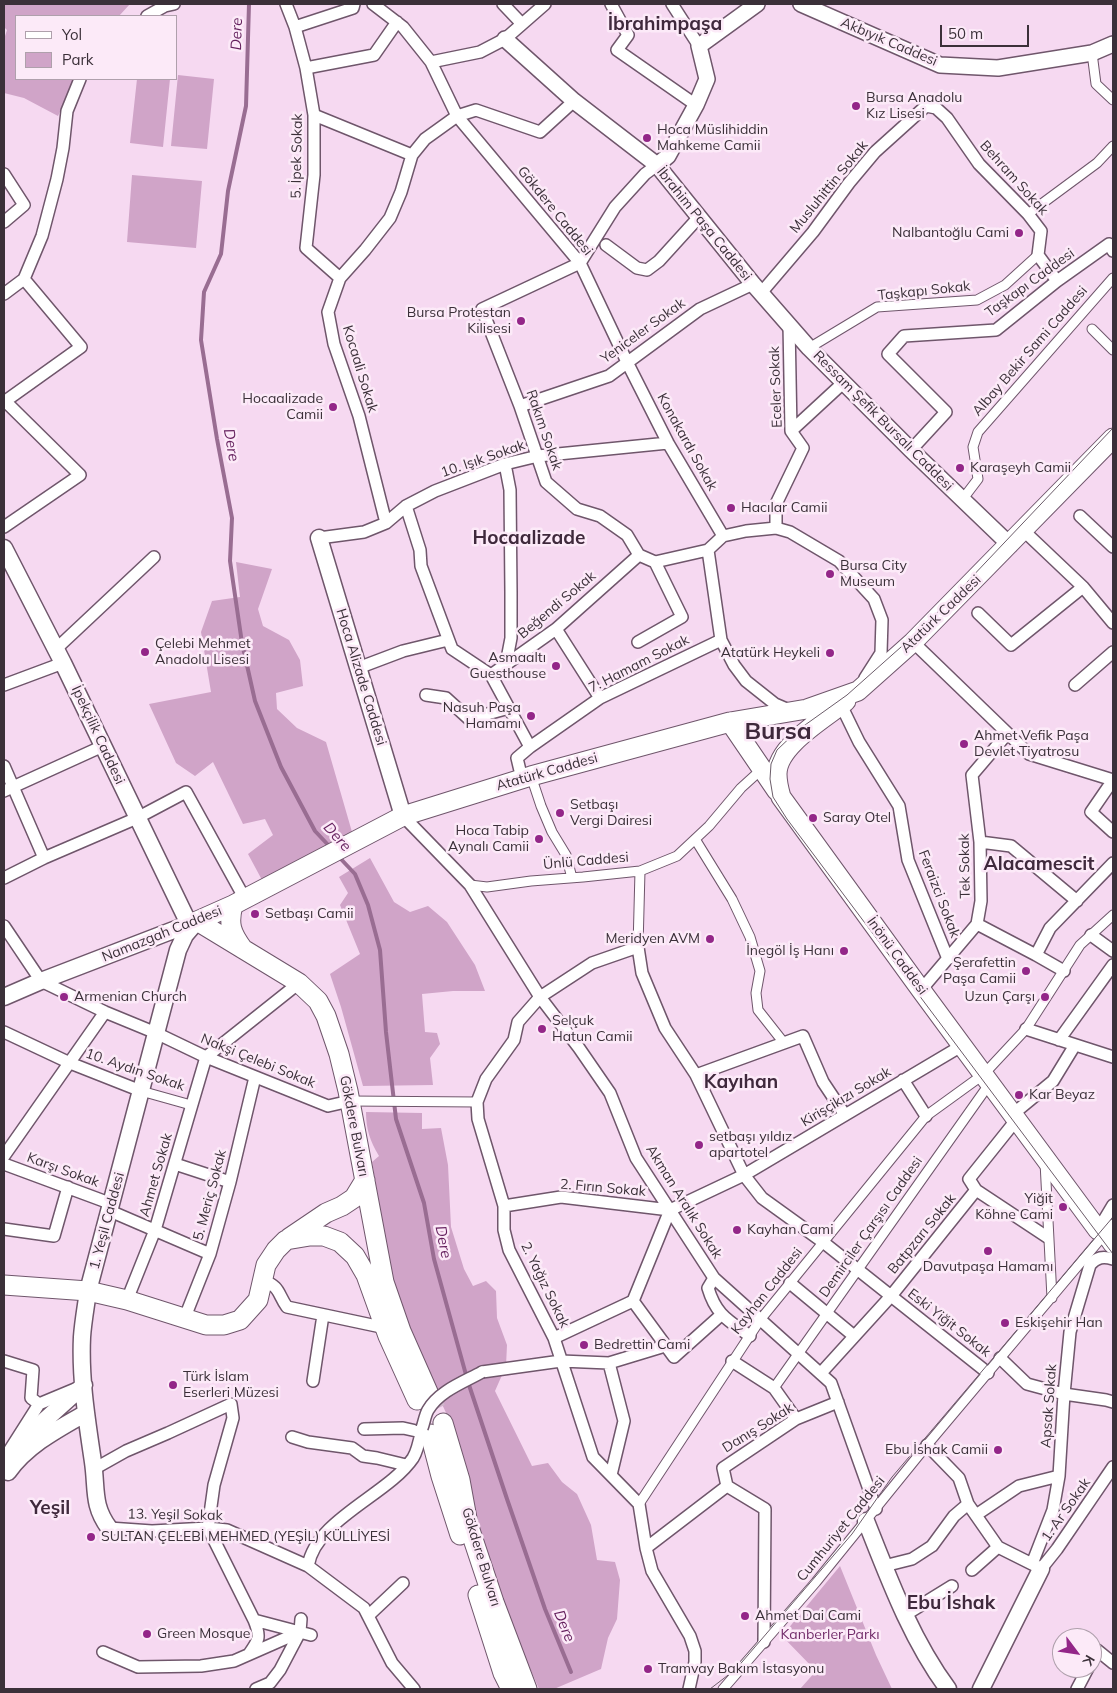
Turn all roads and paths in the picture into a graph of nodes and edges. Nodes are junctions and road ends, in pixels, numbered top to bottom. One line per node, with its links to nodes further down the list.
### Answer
1 (174, 4): 12 (street)
2 (286, 4): 15 (street, 5. İpek Sokak)
3 (354, 4): 15 (street)
4 (372, 4): 11 (street, Gökdere Caddesi)
5 (503, 4): 14 (street)
6 (545, 4): 14 (street)
7 (611, 4): 25 (street)
8 (672, 4): 18 (street)
9 (757, 4): 18 (street)
10 (810, 6): 19 (street, Akbıyık Caddesi)
11 (388, 8): 13 (street, Gökdere Caddesi)
12 (149, 15)
13 (397, 22): 20 (street, Gökdere Caddesi); 21 (street)
14 (522, 24): 16 (street)
15 (295, 27): 21 (street, 5. İpek Sokak)
16 (505, 39): 20 (street); 24 (street, İbrahim Paşa Caddesi)
17 (1113, 44): 19 (street, Akbıyık Caddesi)
18 (699, 46): 25 (street)
19 (1092, 53): 23 (street)
20 (431, 62): 28 (street, Gökdere Caddesi)
21 (306, 68): 27 (street, 5. İpek Sokak)
22 (80, 80): 42 (street)
23 (1113, 100)
24 (574, 101): 28 (street); 31 (street, İbrahim Paşa Caddesi)
25 (696, 105): 31 (street)
26 (926, 106): 33 (street, Behram Sokak); 44 (street, Musluhittin Sokak)
27 (314, 115): 30 (street); 40 (street, 5. İpek Sokak)
28 (457, 116): 30 (street, Kocaali Sokak); 39 (street, Gökdere Caddesi)
29 (1113, 146): 33 (street)
30 (412, 155): 40 (street, Kocaali Sokak)
31 (656, 165): 34 (street, İbrahim Paşa Caddesi); 39 (street)
32 (4, 174): 35 (street)
33 (1028, 214): 38 (street, Behram Sokak)
34 (699, 217): 36 (street); 44 (street, İbrahim Paşa Caddesi)
35 (4, 222)
36 (606, 245)
37 (1112, 246): 43 (street, Taşkapı Caddesi)
38 (1038, 256): 43 (street); 48 (street, Taşkapı Sokak)
39 (580, 263): 50 (street, Gökdere Caddesi); 53 (street, Rakım Sokak)
40 (340, 278): 63 (street, Kocaali Sokak)
41 (1113, 278): 60 (street, Albay Bekir Sami Caddesi)
42 (24, 279): 45 (street); 52 (street)
43 (1057, 281): 57 (street, Taşkapı Caddesi)
44 (757, 289): 46 (street, Ressam Şefik Bursalı Caddesi); 50 (street, Yeniceler Sokak)
45 (4, 294)
46 (789, 324): 48 (street, Ressam Şefik Bursalı Caddesi); 54 (street, Eceler Sokak)
47 (1092, 329): 49 (street)
48 (809, 348): 51 (street, Ressam Şefik Bursalı Caddesi)
49 (1113, 350)
50 (627, 362): 53 (street, Yeniceler Sokak); 56 (street, Konakardı Sokak)
51 (843, 382): 54 (street); 57 (street, Ressam Şefik Bursalı Caddesi)
52 (4, 401): 64 (street)
53 (520, 406): 58 (street, Rakım Sokak)
54 (791, 431): 65 (street, Eceler Sokak)
55 (1113, 438): 66 (main road, Atatürk Caddesi)
56 (668, 443): 58 (street, 10. Işık Sokak); 67 (street, Konakardı Sokak)
57 (911, 450): 60 (street, Ressam Şefik Bursalı Caddesi)
58 (538, 456): 59 (street, 10. Işık Sokak); 73 (street, Rakım Sokak)
59 (505, 464): 61 (street, 10. Işık Sokak); 86 (street)
60 (962, 500): 69 (street, Ressam Şefik Bursalı Caddesi)
61 (406, 506): 63 (street, 10. Işık Sokak); 80 (street)
62 (1080, 516): 70 (street)
63 (386, 523): 68 (street, 10. Işık Sokak)
64 (4, 527)
65 (776, 528): 67 (street); 91 (street)
66 (1024, 531): 69 (main road, Atatürk Caddesi); 76 (street)
67 (723, 536): 72 (street)
68 (319, 538): 87 (main road, Hoca Alizade Caddesi)
69 (1010, 545): 83 (main road, Atatürk Caddesi)
70 (1113, 546)
71 (4, 548): 85 (main road, İpekçilik Caddesi)
72 (708, 550): 75 (street); 81 (street)
73 (639, 555): 75 (street); 79 (street, Beğendi Sokak)
74 (154, 558): 85 (street)
75 (654, 562): 82 (street)
76 (1083, 588): 77 (street); 78 (street)
77 (978, 613)
78 (1113, 623)
79 (556, 629): 86 (street, Beğendi Sokak); 93 (street)
80 (448, 640): 87 (street); 88 (street)
81 (720, 640): 93 (street, 7. Hamam Sokak); 96 (street)
82 (638, 642)
83 (913, 642): 91 (main road, Atatürk Caddesi); 98 (street)
84 (1113, 652): 90 (street)
85 (60, 656): 89 (street); 99 (main road, İpekçilik Caddesi)
86 (506, 664): 88 (street, Beğendi Sokak)
87 (358, 668): 107 (main road, Hoca Alizade Caddesi)
88 (492, 675): 95 (street)
89 (4, 685)
90 (1075, 685)
91 (858, 691): 94 (main road, İnönü Caddesi); 96 (main road, Atatürk Caddesi)
92 (426, 695): 95 (street)
93 (600, 698): 100 (street, 7. Hamam Sokak)
94 (842, 705): 106 (main road, İnönü Caddesi); 130 (street, Feraizci Sokak)
95 (508, 708): 100 (street)
96 (793, 712): 97 (main road, Atatürk Caddesi)
97 (730, 722): 102 (main road); 103 (main road, Atatürk Caddesi)
98 (1007, 734): 104 (street); 111 (street, Tek Sokak)
99 (103, 746): 105 (street); 108 (main road, İpekçilik Caddesi)
100 (530, 747): 103 (street, 7. Hamam Sokak)
101 (4, 766): 105 (street)
102 (763, 768): 106 (main road); 110 (street, Ünlü Caddesi)
103 (526, 777): 107 (main road, Atatürk Caddesi); 117 (street)
104 (1113, 780): 109 (street)
105 (8, 789): 112 (street)
106 (781, 797): 135 (main road, İnönü Caddesi)
107 (403, 816): 113 (main road, Atatürk Caddesi); 118 (street)
108 (137, 818): 112 (street); 120 (street); 122 (main road, İpekçilik Caddesi)
109 (1113, 832)
110 (695, 839): 115 (street, Ünlü Caddesi); 143 (street)
111 (980, 842): 119 (street); 123 (street, Tek Sokak)
112 (44, 858): 116 (street)
113 (316, 862): 120 (main road, Namazgah Caddesi)
114 (1113, 863): 119 (street)
115 (640, 871): 117 (street, Ünlü Caddesi); 126 (street)
116 (4, 878)
117 (572, 878): 118 (street, Ünlü Caddesi)
118 (470, 885): 137 (street, Akman Aralık Sokak)
119 (1077, 901): 129 (street)
120 (239, 902): 122 (main road, Namazgah Caddesi); 127 (main road)
121 (1113, 915): 125 (street)
122 (193, 923): 127 (main road, Gökdere Bulvarı); 133 (main road, Namazgah Caddesi); 141 (main road, 1. Yeşil Caddesi)
123 (977, 924): 129 (street); 130 (street)
124 (4, 926): 133 (street)
125 (1091, 935): 128 (street); 131 (street)
126 (638, 947): 137 (street); 149 (street, Eski Yiğit Sokak)
127 (244, 950): 134 (main road, Gökdere Bulvarı)
128 (1113, 951)
129 (1036, 955): 131 (street)
130 (948, 959): 135 (street)
131 (1064, 971): 139 (street)
132 (1111, 972): 142 (street)
133 (41, 981): 136 (main road, Namazgah Caddesi); 138 (street, Nakşi Çelebi Sokak)
134 (300, 983): 146 (street); 154 (main road, Gökdere Bulvarı)
135 (921, 990): 144 (main road, İnönü Caddesi)
136 (4, 997)
137 (540, 997): 155 (street); 172 (street, Akman Aralık Sokak)
138 (105, 1012): 141 (street, Nakşi Çelebi Sokak); 148 (street)
139 (1026, 1029): 142 (street); 151 (street)
140 (4, 1032): 148 (street, 10. Aydın Sokak)
141 (156, 1033): 146 (street, Nakşi Çelebi Sokak); 153 (main road, 1. Yeşil Caddesi)
142 (1059, 1040): 145 (street)
143 (784, 1043): 149 (street); 157 (street)
144 (963, 1045): 151 (main road, İnönü Caddesi); 152 (street, Kirişçikızı Sokak)
145 (1075, 1045): 147 (street); 159 (street)
146 (206, 1057): 150 (street, Nakşi Çelebi Sokak); 156 (street, Ahmet Sokak)
147 (1113, 1057)
148 (70, 1063): 153 (street, 10. Aydın Sokak); 160 (street)
149 (696, 1075): 164 (street, Eski Yiğit Sokak)
150 (256, 1077): 154 (street, Nakşi Çelebi Sokak); 166 (street, 5. Meriç Sokak)
151 (987, 1078): 158 (street, Kayhan Caddesi); 159 (main road, İnönü Caddesi); 181 (street, Demirciler Çarşısı Caddesi)
152 (903, 1080): 157 (street, Kirişçikızı Sokak); 158 (street)
153 (141, 1091): 156 (street, 10. Aydın Sokak); 171 (main road, 1. Yeşil Caddesi)
154 (350, 1101): 155 (street); 165 (main road, Gökdere Bulvarı)
155 (477, 1102): 170 (street, 2. Yağız Sokak)
156 (191, 1106): 163 (street, Ahmet Sokak)
157 (844, 1114): 164 (street, Kirişçikızı Sokak)
158 (926, 1116): 178 (street, Kayhan Caddesi)
159 (1015, 1116): 161 (main road, İnönü Caddesi); 168 (street)
160 (4, 1156)
161 (1044, 1157): 175 (main road, İnönü Caddesi); 176 (street)
162 (4, 1164): 167 (street, Karşı Sokak)
163 (175, 1164): 166 (street); 174 (street, Ahmet Sokak)
164 (744, 1175): 172 (street, Kirişçikızı Sokak); 178 (street, Eski Yiğit Sokak)
165 (365, 1180): 177 (main road); 196 (main road, Gökdere Bulvarı)
166 (230, 1182): 179 (street, 5. Meriç Sokak)
167 (68, 1187): 171 (street, Karşı Sokak); 173 (street)
168 (976, 1190): 176 (street); 187 (street, Batpzarı Sokak)
169 (1113, 1205): 175 (street)
170 (504, 1206): 172 (street, 2. Fırın Sokak); 199 (street, 2. Yağız Sokak)
171 (111, 1208): 174 (street, Karşı Sokak); 186 (main road, 1. Yeşil Caddesi)
172 (670, 1210): 182 (street, Akman Aralık Sokak); 190 (street)
173 (4, 1229)
174 (155, 1230): 179 (street, Karşı Sokak); 189 (street, Ahmet Sokak)
175 (1108, 1233): 188 (street, Cumhuriyet Caddesi)
176 (1047, 1237): 188 (street)
177 (286, 1240): 183 (main road); 196 (main road, Gökdere Bulvarı)
178 (824, 1242): 181 (street, Eski Yiğit Sokak); 184 (street, Kayhan Caddesi)
179 (210, 1254): 194 (street, 5. Meriç Sokak)
180 (1113, 1259): 212 (street, Apsak Sokak)
181 (858, 1270): 187 (street, Eski Yiğit Sokak); 191 (street, Demirciler Çarşısı Caddesi)
182 (714, 1278): 193 (street); 195 (street, Akman Aralık Sokak)
183 (262, 1280): 192 (street); 194 (main road)
184 (790, 1283): 191 (street); 195 (street, Kayhan Caddesi)
185 (4, 1285): 186 (main road)
186 (88, 1291): 189 (main road); 210 (main road, 1. Yeşil Caddesi)
187 (891, 1296): 198 (street, Batpzarı Sokak); 208 (street, Eski Yiğit Sokak)
188 (1052, 1298): 202 (street, Cumhuriyet Caddesi)
189 (127, 1300): 194 (main road)
190 (633, 1301): 199 (street); 200 (street)
191 (826, 1314): 198 (street); 201 (street, Demirciler Çarşısı Caddesi)
192 (323, 1315): 196 (street); 209 (street)
193 (721, 1315): 197 (street); 200 (street)
194 (185, 1317)
195 (760, 1320): 197 (street, Kayhan Caddesi); 201 (street, Akman Aralık Sokak)
196 (386, 1328)
197 (750, 1336): 205 (street, Kayhan Caddesi)
198 (854, 1336): 207 (street, Batpzarı Sokak)
199 (554, 1338): 204 (street, 2. Yağız Sokak)
200 (665, 1346): 206 (street)
201 (798, 1354): 207 (street, Akman Aralık Sokak); 211 (street, Demirciler Çarşısı Caddesi)
202 (1000, 1358): 208 (street, Cumhuriyet Caddesi); 212 (street)
203 (4, 1360): 215 (street)
204 (561, 1361): 206 (street); 219 (street, bridge); 226 (street, 2. Yağız Sokak)
205 (732, 1361): 211 (street); 229 (street, Kayhan Caddesi)
206 (609, 1363): 226 (street)
207 (821, 1372): 213 (street, Akman Aralık Sokak)
208 (988, 1373): 221 (street, Cumhuriyet Caddesi)
209 (313, 1381)
210 (84, 1385): 215 (street); 216 (main road, 1. Yeşil Caddesi); 222 (main road)
211 (774, 1388): 217 (street)
212 (1064, 1394): 214 (street); 227 (street, Apsak Sokak)
213 (838, 1402): 217 (street, Danış Sokak); 231 (street, Akman Aralık Sokak)
214 (1113, 1402)
215 (39, 1404): 222 (street)
216 (86, 1413): 222 (main road); 225 (main road, 1. Yeşil Caddesi)
217 (796, 1419): 228 (street, Danış Sokak)
218 (364, 1429): 219 (street)
219 (429, 1429): 223 (street); 254 (main road, Gökdere Bulvarı); 260 (main road, Gökdere Bulvarı)
220 (292, 1437): 223 (street)
221 (927, 1445): 230 (street); 231 (street, Cumhuriyet Caddesi)
222 (9, 1464)
223 (406, 1465): 237 (street)
224 (1113, 1467): 239 (street, 1. Ar Sokak)
225 (94, 1469): 233 (main road, 1. Yeşil Caddesi); 234 (street)
226 (611, 1475): 229 (street, 2. Yağız Sokak)
227 (1059, 1476): 232 (street); 239 (street, Apsak Sokak)
228 (727, 1486): 236 (street); 248 (street)
229 (639, 1504): 236 (street)
230 (968, 1504): 232 (street); 238 (street)
231 (871, 1515): 238 (main road); 248 (street, Cumhuriyet Caddesi)
232 (976, 1515): 235 (street)
233 (109, 1528): 234 (street, 13. Yeşil Sokak)
234 (208, 1528): 237 (street, 13. Yeşil Sokak); 246 (street)
235 (998, 1547): 239 (street); 240 (street)
236 (646, 1548): 261 (street)
237 (308, 1566): 244 (street, 13. Yeşil Sokak)
238 (884, 1566): 243 (main road)
239 (1036, 1566): 256 (main road)
240 (972, 1570)
241 (403, 1583): 244 (street)
242 (952, 1586): 243 (street)
243 (905, 1615): 263 (main road)
244 (368, 1616): 258 (street, 13. Yeşil Sokak)
245 (301, 1619): 247 (street)
246 (254, 1620): 247 (street); 250 (street)
247 (305, 1633): 250 (street); 255 (street)
248 (764, 1642): 262 (street, Cumhuriyet Caddesi)
249 (103, 1652): 250 (street)
250 (249, 1654)
251 (1102, 1654): 252 (street)
252 (1113, 1663)
253 (1082, 1678): 264 (street)
254 (507, 1681): 259 (main road)
255 (271, 1686): 257 (street)
256 (985, 1688)
257 (256, 1689)
258 (414, 1689)
259 (493, 1689)
260 (527, 1689)
261 (689, 1689)
262 (723, 1689)
263 (948, 1689)
264 (1076, 1689)

